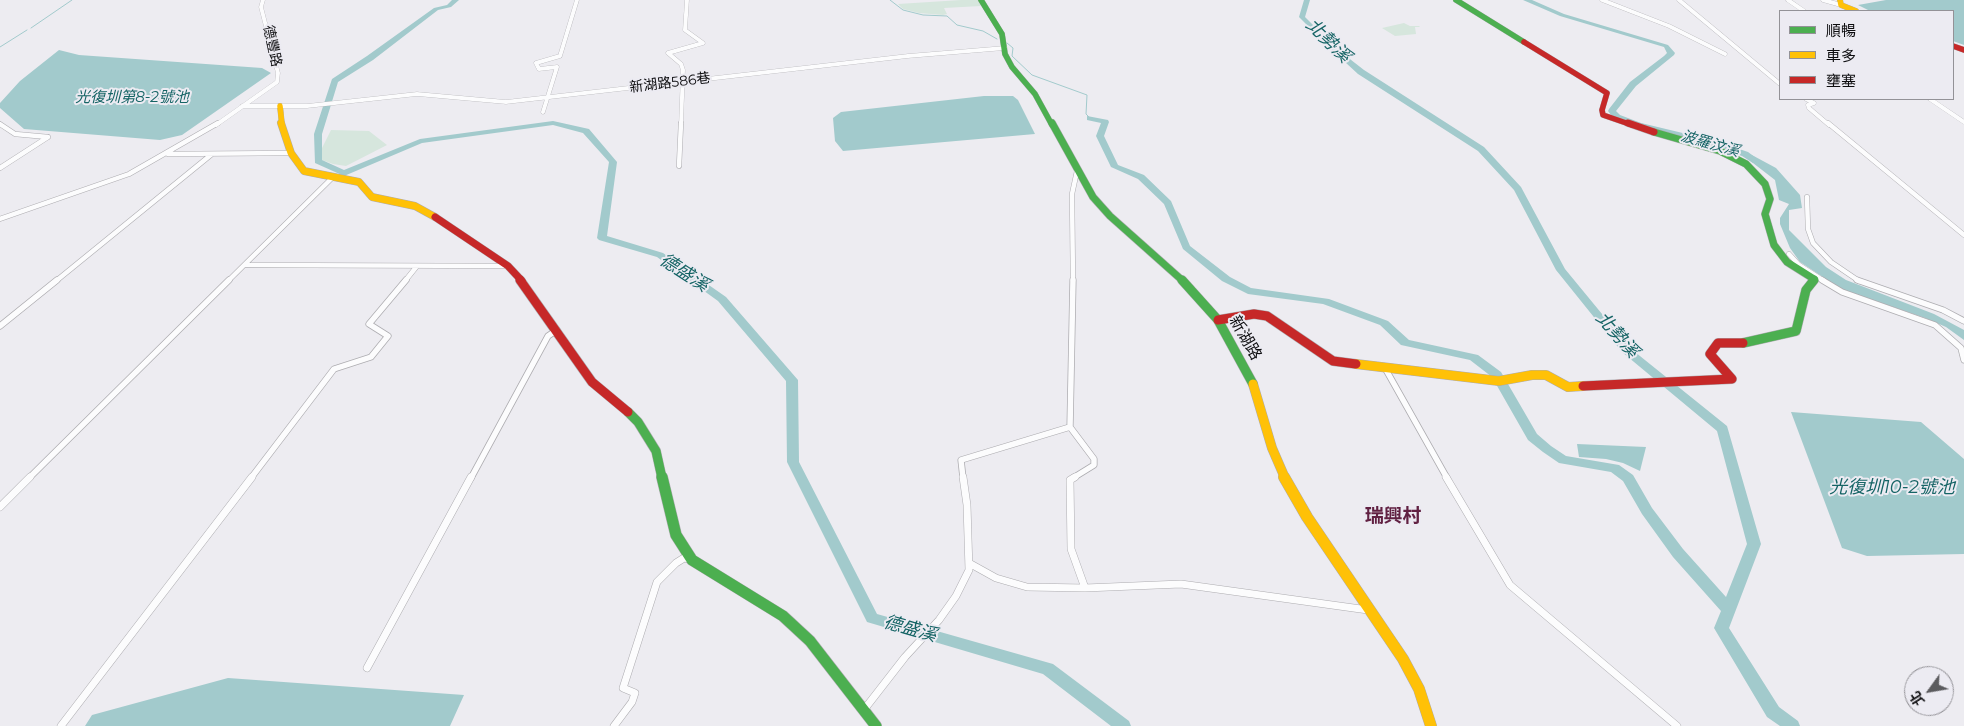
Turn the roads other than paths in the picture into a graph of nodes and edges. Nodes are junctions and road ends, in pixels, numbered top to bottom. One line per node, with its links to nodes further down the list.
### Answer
1 (263, 0): 20 (street, 德豐路)
2 (577, 0): 17 (street)
3 (687, 0): 15 (street)
4 (981, 0): 13 (street, 新湖路)
5 (1456, 0): 44 (street)
6 (1602, 0): 14 (street)
7 (1679, 0): 16 (street)
8 (1788, 0): 11 (street)
9 (1823, 0): 10 (street)
10 (1840, 3): 12 (street)
11 (1803, 10)
12 (1854, 10)
13 (1004, 48): 15 (street, 新湖路586巷); 30 (street, 新湖路)
14 (1724, 54)
15 (683, 81): 17 (street, 新湖路586巷); 28 (street)
16 (1779, 83)
17 (547, 98): 21 (street, 新湖路586巷); 22 (street)
18 (1808, 100): 34 (street)
19 (1931, 100): 23 (street)
20 (242, 106): 21 (street); 26 (street)
21 (280, 106): 25 (street)
22 (543, 112)
23 (1964, 122)
24 (0, 124): 29 (street)
25 (291, 153): 27 (street); 31 (street)
26 (166, 154): 27 (street); 33 (street)
27 (212, 154): 41 (street)
28 (679, 166)
29 (0, 168)
30 (1077, 170): 39 (street, 新湖路); 45 (street)
31 (333, 177): 36 (street); 38 (street)
32 (1807, 197): 40 (street)
33 (0, 218)
34 (1964, 235)
35 (1789, 254): 43 (street)
36 (245, 265): 37 (street); 46 (street)
37 (417, 266): 38 (street); 53 (street)
38 (508, 266): 42 (street)
39 (1218, 320): 44 (street); 50 (street, 新湖路)
40 (1964, 321)
41 (0, 326)
42 (558, 330): 47 (street); 51 (street)
43 (1964, 360)
44 (1385, 368): 57 (street)
45 (1070, 427): 48 (street); 49 (street)
46 (0, 507)
47 (692, 560): 52 (street); 54 (street)
48 (969, 564): 49 (street); 52 (street)
49 (1085, 588): 50 (street)
50 (1369, 610): 56 (street, 新湖路)
51 (367, 668)
52 (863, 711): 55 (street)
53 (61, 726)
54 (614, 726)
55 (876, 726)
56 (1431, 726)
57 (1677, 726)

